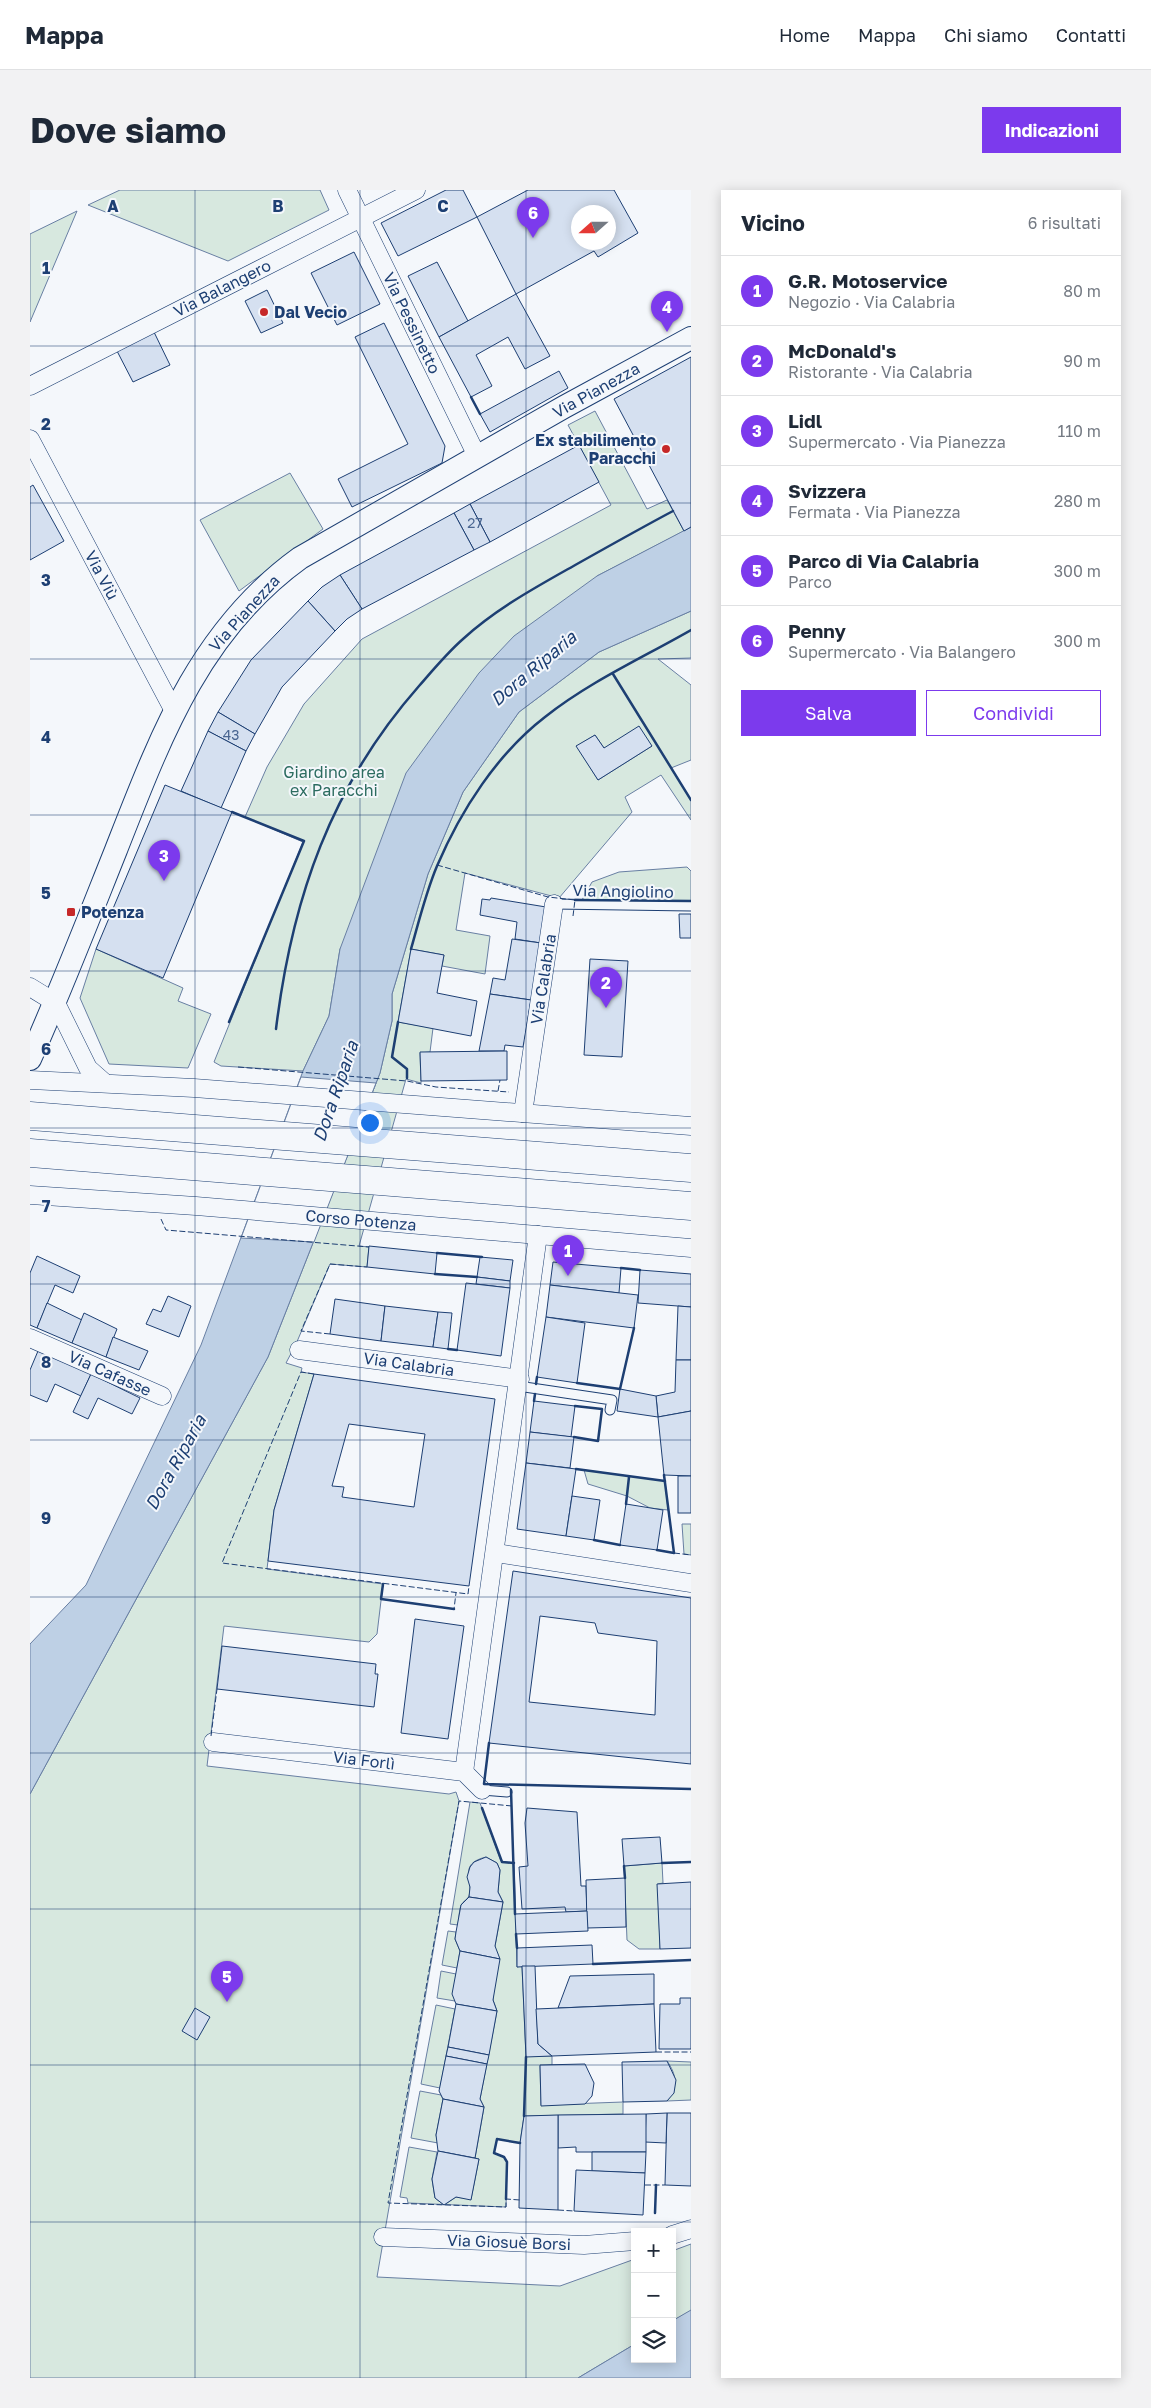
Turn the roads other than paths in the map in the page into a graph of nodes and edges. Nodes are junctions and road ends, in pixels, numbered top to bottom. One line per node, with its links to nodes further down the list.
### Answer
1 (347, 190): 3 (street, Via Pessinetto)
2 (416, 190): 3 (street, Via Balangero)
3 (361, 217): 5 (street, Via Balangero); 7 (street, Via Pessinetto)
4 (691, 338): 7 (street, Via Pianezza)
5 (30, 386)
6 (30, 439): 8 (street, Via Viù)
7 (476, 456): 8 (street, Via Pianezza)
8 (174, 712): 12 (street, Via Pianezza)
9 (554, 904): 10 (lane, Via Angiolino); 16 (street, Via Calabria)
10 (691, 906)
11 (30, 987): 12 (street)
12 (56, 1003): 13 (street, Via Pianezza); 15 (street)
13 (30, 1059)
14 (30, 1080): 15 (street)
15 (105, 1083): 16 (street)
16 (523, 1113): 18 (street)
17 (30, 1116): 20 (main road)
18 (691, 1126)
19 (30, 1154): 22 (main road)
20 (691, 1168)
21 (30, 1195): 23 (street, Corso Potenza)
22 (691, 1206)
23 (538, 1235): 24 (street, Corso Potenza); 27 (street)
24 (691, 1248)
25 (30, 1338): 28 (street, Via Cafasse)
26 (298, 1350): 27 (street, Via Calabria)
27 (519, 1383): 29 (lane, Via Calabria); 30 (street)
28 (162, 1396)
29 (610, 1410)
30 (496, 1553): 31 (street); 33 (street)
31 (691, 1583)
32 (213, 1742): 33 (street, Via Forlì)
33 (464, 1772): 34 (street)
34 (482, 1790): 35 (lane)
35 (507, 1792)
36 (691, 2229): 37 (street)
37 (676, 2234)
38 (383, 2237): 39 (street, Via Giosuè Borsi)
39 (631, 2241)

